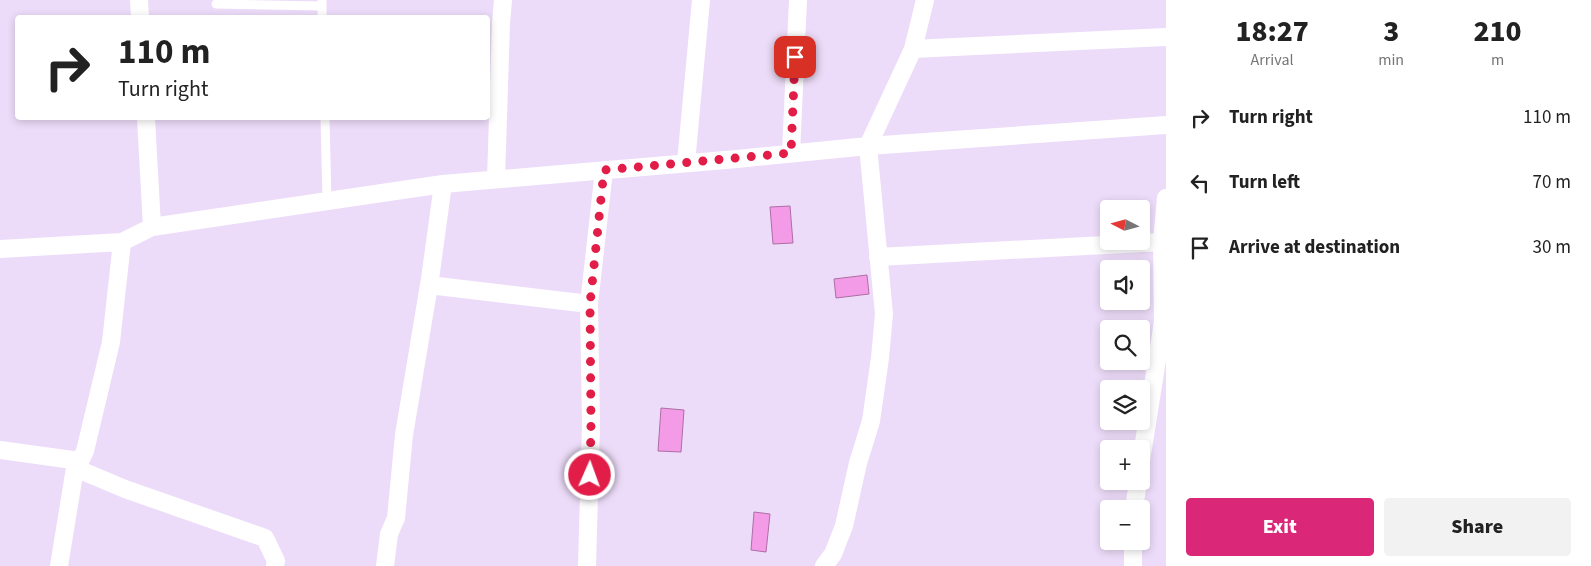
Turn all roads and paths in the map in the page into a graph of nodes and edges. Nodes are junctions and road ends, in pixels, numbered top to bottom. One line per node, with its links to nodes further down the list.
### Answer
1 (139, 0): 8 (street)
2 (503, 0): 18 (street)
3 (701, 0): 16 (street)
4 (798, 0): 15 (street)
5 (925, 0): 10 (street)
6 (322, 3): 7 (lane)
7 (216, 4)
8 (140, 15)
9 (1166, 37): 10 (street)
10 (913, 49): 14 (street)
11 (146, 120): 22 (street)
12 (325, 120): 21 (lane)
13 (1166, 125): 14 (street)
14 (868, 146): 15 (street); 26 (street)
15 (791, 153): 16 (street)
16 (686, 163): 17 (street)
17 (604, 170): 18 (street); 28 (street)
18 (496, 179): 19 (street)
19 (442, 184): 21 (street); 27 (street)
20 (1166, 198): 24 (street)
21 (327, 201): 22 (street)
22 (152, 227): 23 (street)
23 (122, 242): 25 (street); 32 (street)
24 (1162, 242): 26 (street); 29 (street)
25 (0, 249)
26 (878, 257): 38 (street)
27 (429, 285): 28 (street); 36 (street)
28 (590, 304): 37 (street)
29 (1165, 322): 30 (street)
30 (1145, 440)
31 (0, 450): 32 (street)
32 (78, 464): 34 (street); 35 (street)
33 (1133, 550): 39 (street)
34 (59, 566)
35 (275, 566)
36 (385, 566)
37 (587, 566)
38 (824, 566)
39 (1133, 566)

